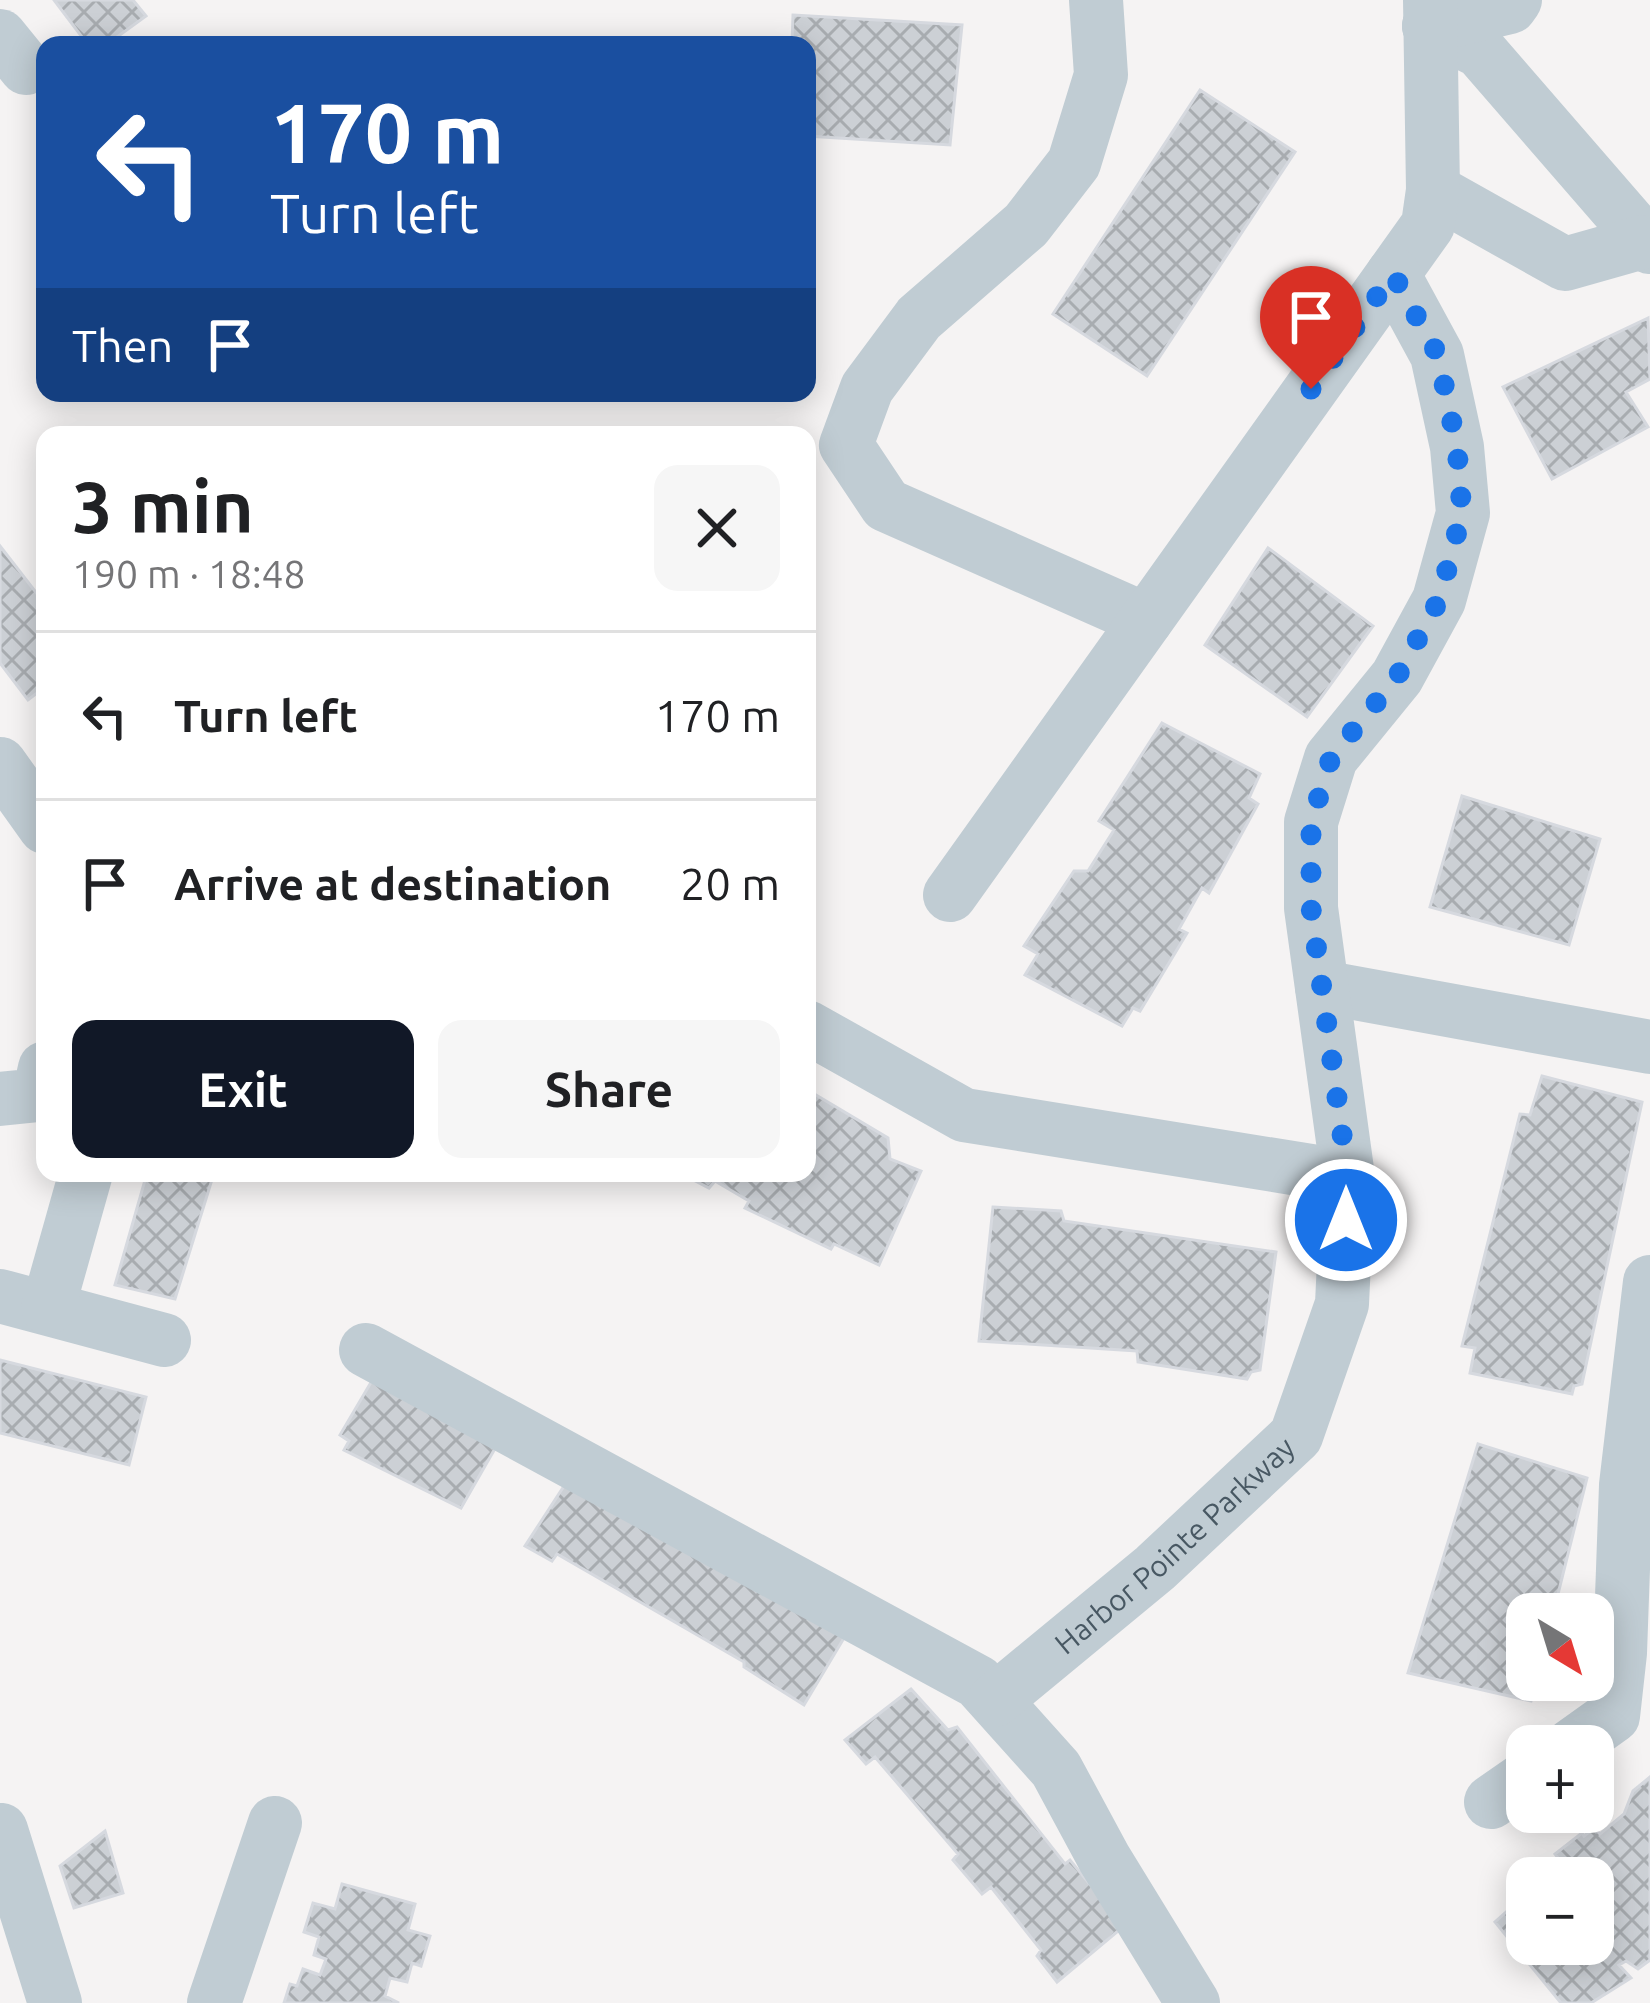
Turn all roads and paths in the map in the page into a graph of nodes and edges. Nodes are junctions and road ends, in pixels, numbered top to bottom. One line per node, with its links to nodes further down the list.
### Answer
1 (1096, 0): 7 (street)
2 (1515, 0): 3 (street)
3 (1430, 13): 4 (street); 5 (street)
4 (1433, 190): 5 (street); 6 (street)
5 (1647, 244)
6 (1393, 274): 7 (street); 11 (street, Harbor Pointe Parkway)
7 (1146, 620): 10 (street)
8 (0, 764): 9 (street)
9 (36, 814)
10 (950, 896)
11 (1322, 987): 13 (street); 14 (street, Harbor Pointe Parkway)
12 (816, 1032): 14 (street)
13 (1650, 1047)
14 (1348, 1178): 20 (street, Harbor Pointe Parkway)
15 (82, 1182): 17 (street)
16 (1650, 1282): 21 (street)
17 (24, 1302): 18 (street)
18 (164, 1340)
19 (366, 1349): 20 (street)
20 (994, 1700): 26 (street)
21 (1600, 1725)
22 (274, 1823): 25 (street)
23 (1, 1830): 24 (street)
24 (55, 2003)
25 (214, 2003)
26 (1193, 2003)

